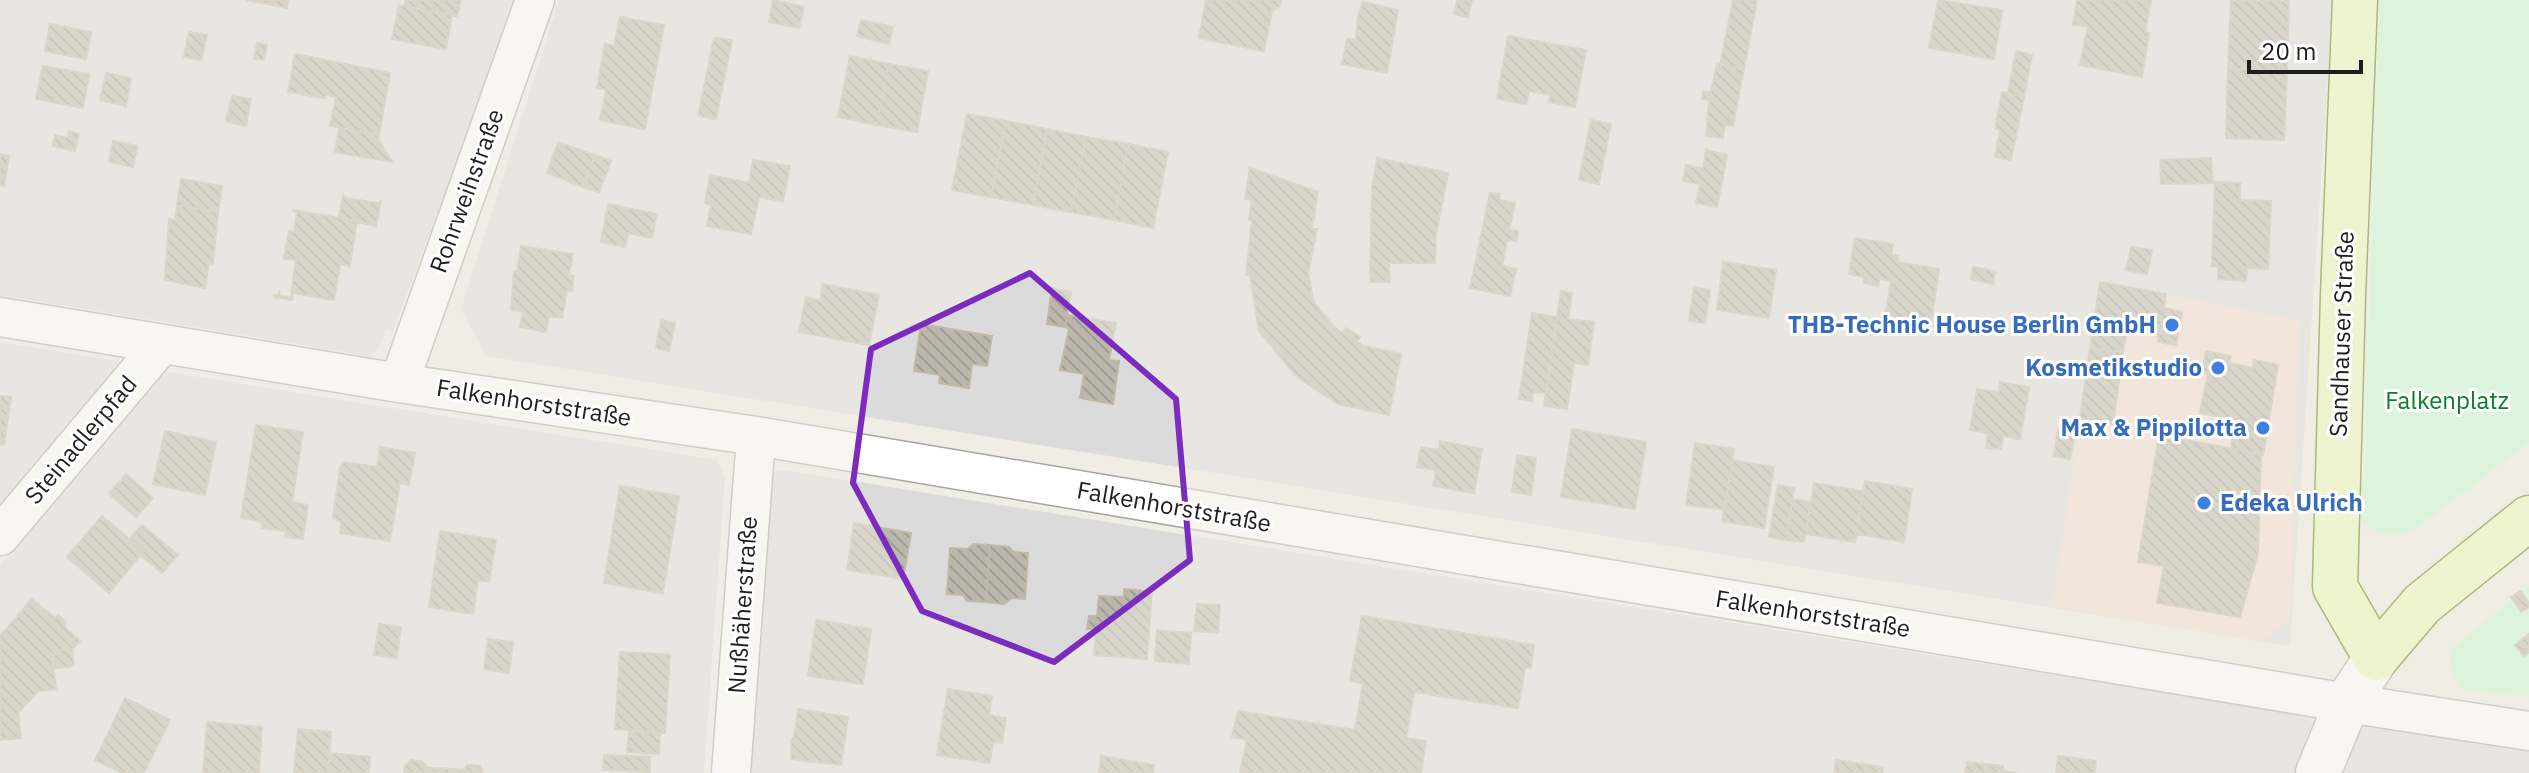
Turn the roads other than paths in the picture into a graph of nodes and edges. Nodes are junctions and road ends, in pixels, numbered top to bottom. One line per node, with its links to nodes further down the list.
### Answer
1 (535, 0): 5 (street, Rohrweihstraße)
2 (2355, 0): 9 (main road, Sandhauser Straße)
3 (0, 317): 4 (street, Falkenhorststraße)
4 (162, 344): 5 (street, Falkenhorststraße); 8 (street, Steinadlerpfad)
5 (399, 383): 6 (street, Falkenhorststraße)
6 (756, 436): 10 (street, Falkenhorststraße); 12 (street, Nußhäherstraße)
7 (2529, 518): 9 (main road)
8 (0, 536)
9 (2376, 658): 10 (street)
10 (2347, 703): 11 (street); 13 (street)
11 (2529, 731)
12 (731, 773)
13 (2318, 773)

